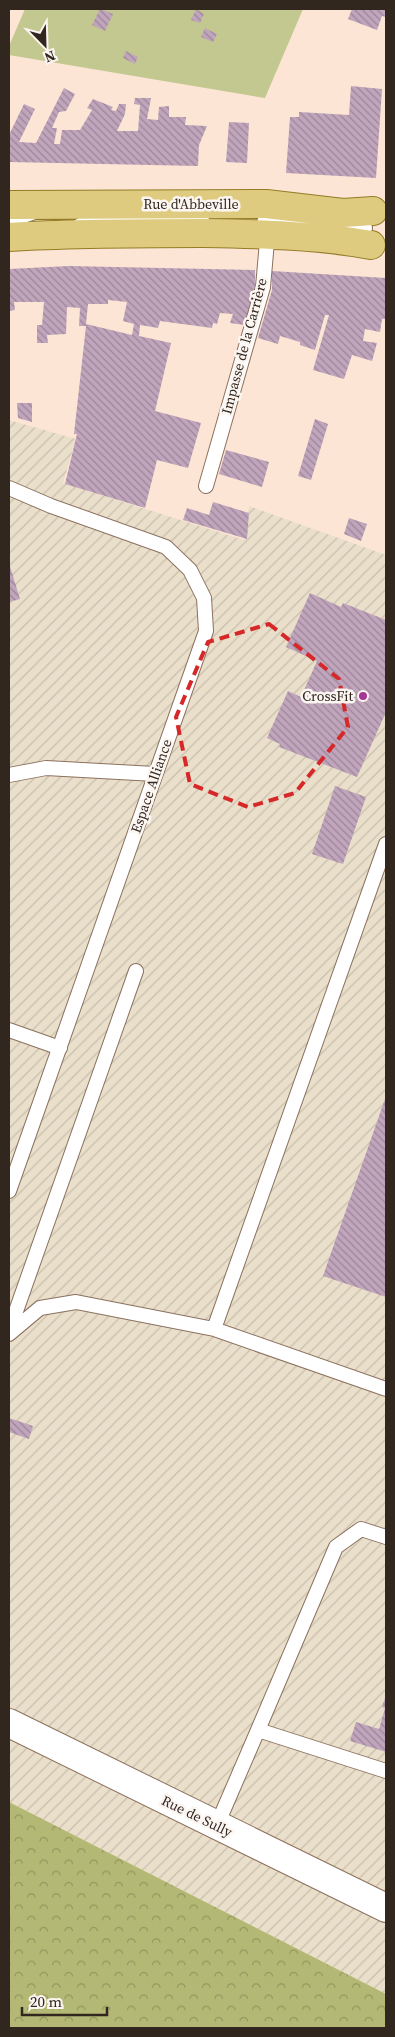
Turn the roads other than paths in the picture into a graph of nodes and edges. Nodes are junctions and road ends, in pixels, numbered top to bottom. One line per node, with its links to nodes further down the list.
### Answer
1 (56, 203): 2 (main road, Rue d'Abbeville); 3 (main road, Rue d'Abbeville); 4 (lane)
2 (9, 204)
3 (267, 220): 5 (main road, Rue d'Abbeville); 6 (main road, Rue d'Abbeville); 7 (lane, Impasse de la Carrière)
4 (9, 221)
5 (376, 228)
6 (9, 237)
7 (206, 486)
8 (9, 488): 9 (lane, Espace Alliance)
9 (155, 774): 10 (lane); 14 (lane, Espace Alliance)
10 (9, 775)
11 (386, 844): 16 (lane)
12 (136, 971): 17 (lane)
13 (9, 1030): 14 (lane)
14 (60, 1048): 15 (lane, Espace Alliance)
15 (9, 1191)
16 (214, 1329): 17 (lane); 18 (lane)
17 (9, 1332)
18 (386, 1389)
19 (386, 1537): 21 (lane)
20 (9, 1723): 23 (street, Rue de Sully)
21 (258, 1730): 22 (lane); 23 (lane)
22 (386, 1770)
23 (217, 1825): 24 (street, Rue de Sully)
24 (386, 1908)

